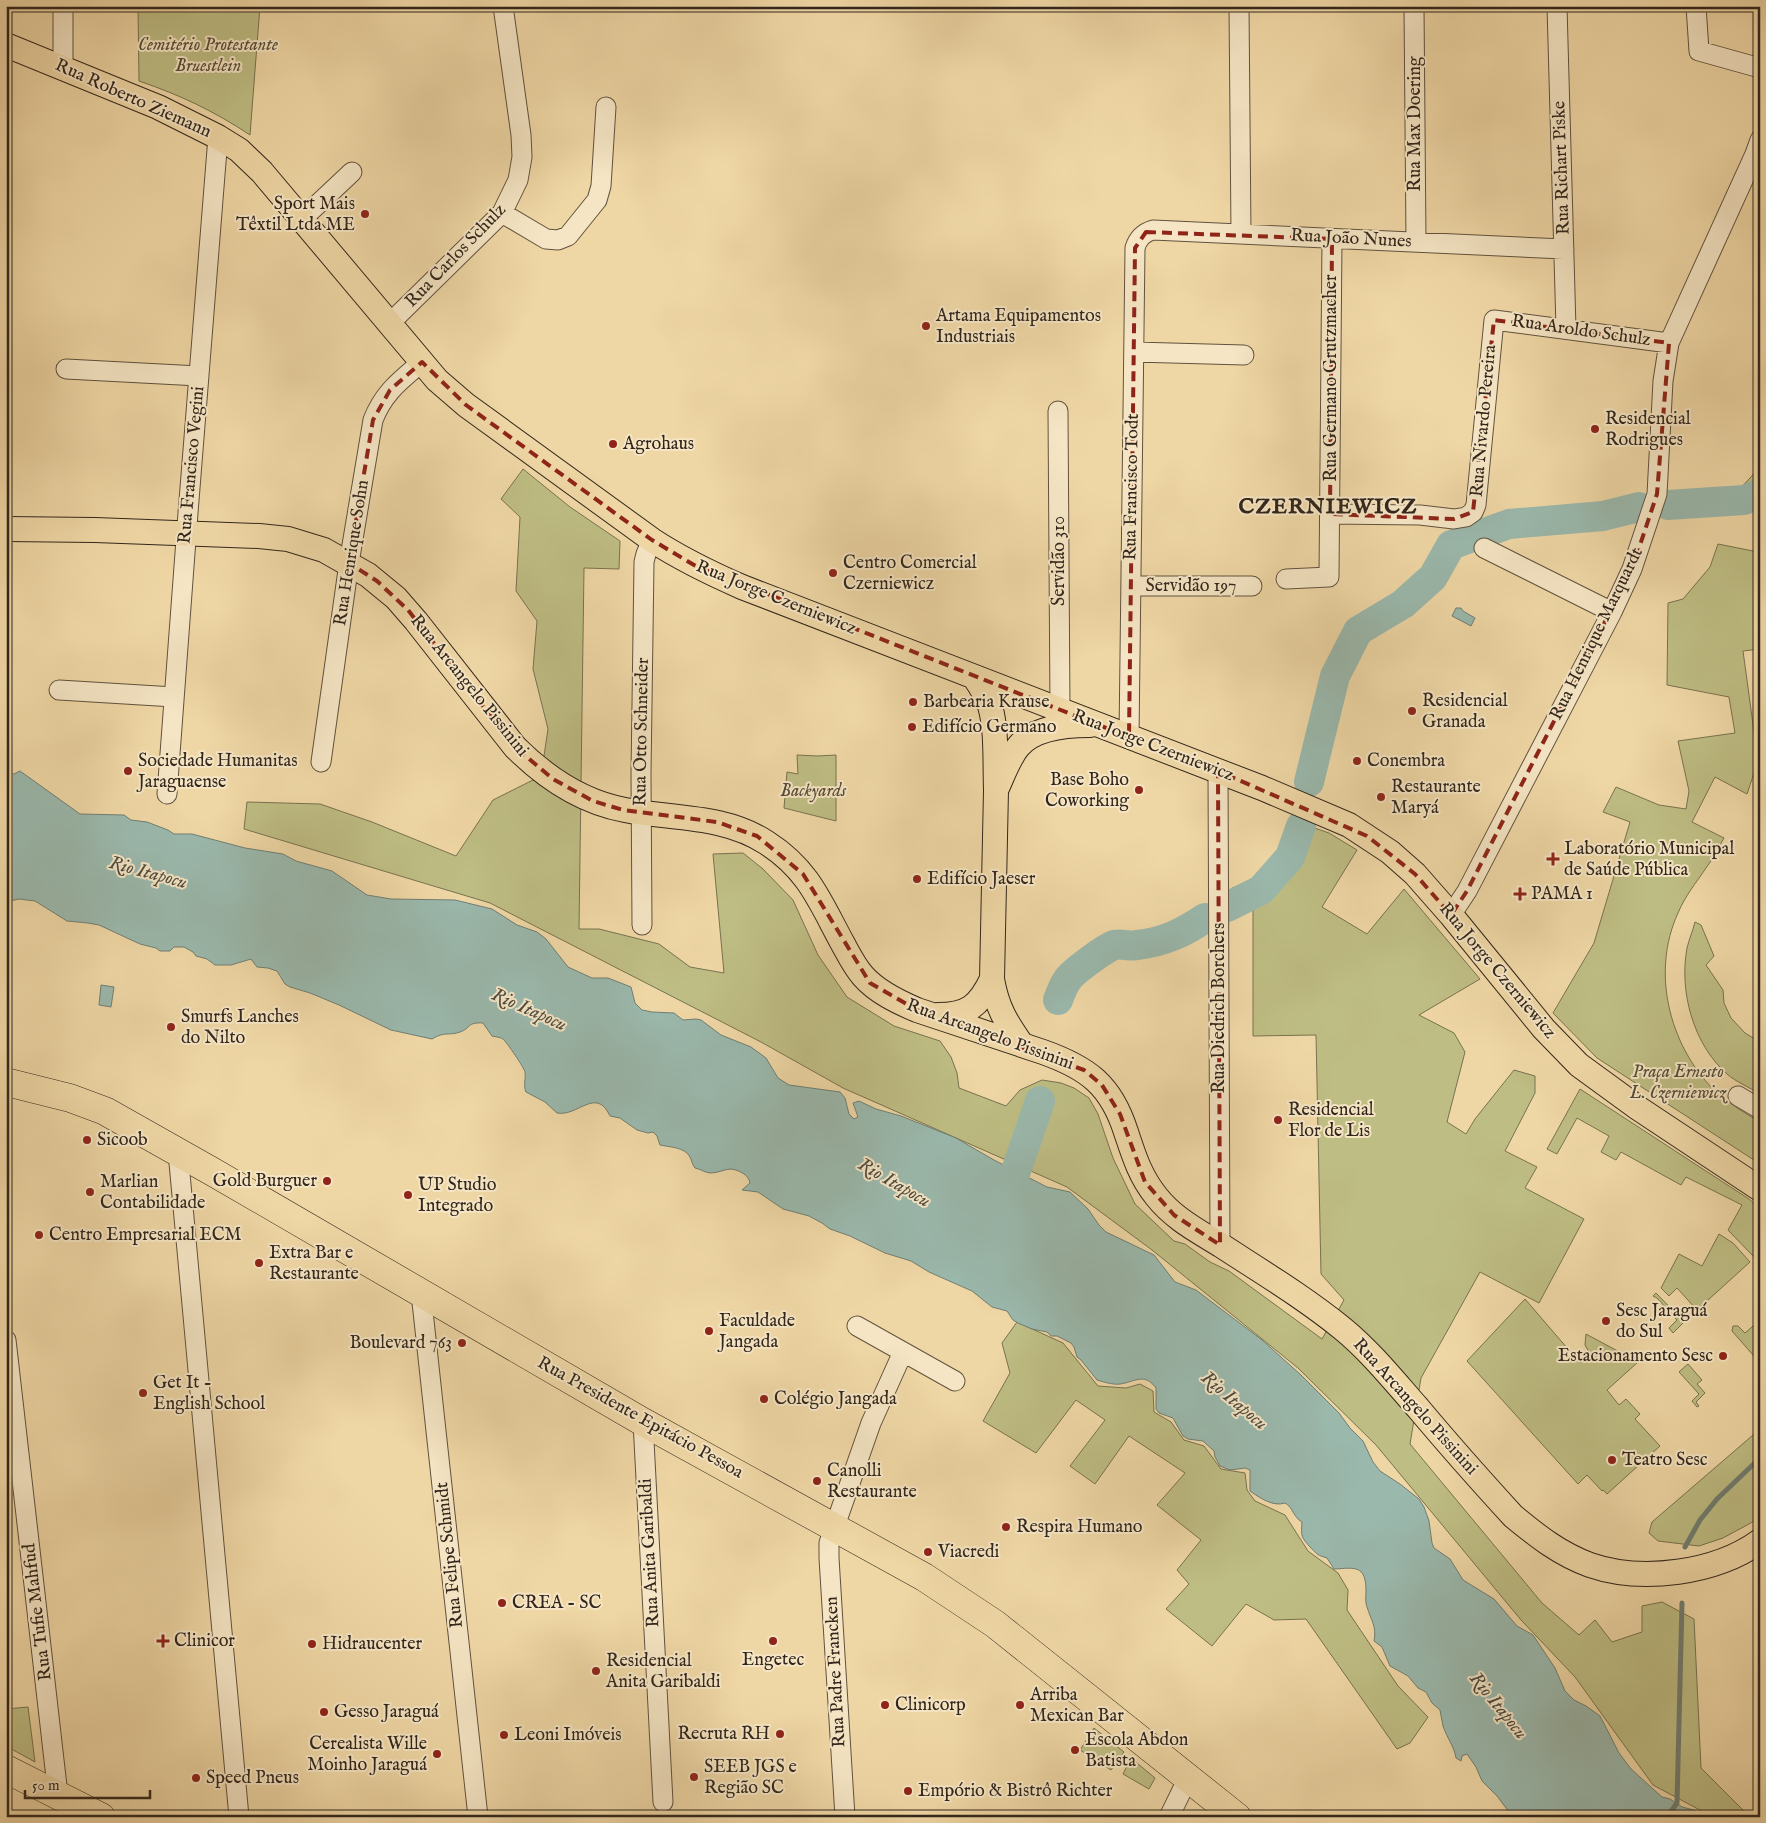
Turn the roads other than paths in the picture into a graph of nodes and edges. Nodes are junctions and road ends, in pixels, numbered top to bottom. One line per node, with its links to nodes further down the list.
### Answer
1 (63, 6): 8 (street)
2 (503, 6): 14 (street, Rua Carlos Schulz)
3 (1239, 6): 16 (street)
4 (1414, 6): 19 (street, Rua Max Doering)
5 (1557, 6): 20 (street, Rua Richart Piske)
6 (1696, 6): 9 (street)
7 (6, 46): 8 (main road, Rua Roberto Ziemann)
8 (63, 68): 11 (main road, Rua Roberto Ziemann)
9 (1760, 68)
10 (606, 107): 14 (street)
11 (218, 137): 15 (main road, Rua Roberto Ziemann); 29 (street, Rua Francisco Vegini)
12 (1760, 140): 24 (street, Rua Henrique Marquardt)
13 (352, 172): 15 (street)
14 (502, 213): 22 (street, Rua Carlos Schulz)
15 (302, 219): 22 (main road, Rua Roberto Ziemann)
16 (1241, 234): 17 (street, Rua João Nunes); 18 (street, Rua João Nunes)
17 (1140, 237): 25 (street, Rua Francisco Todt)
18 (1332, 239): 19 (street, Rua João Nunes); 31 (street, Rua Germano Grutzmacher)
19 (1416, 242): 20 (street, Rua João Nunes)
20 (1564, 249): 23 (street, Rua Richart Piske)
21 (1494, 320): 23 (street, Rua Aroldo Schulz); 31 (street, Rua Nivardo Pereira)
22 (390, 323): 27 (main road, Rua Jorge Czerniewicz)
23 (1566, 330): 24 (street, Rua Aroldo Schulz)
24 (1669, 343): 40 (street, Rua Henrique Marquardt)
25 (1134, 352): 26 (street); 38 (street, Rua Francisco Todt)
26 (1244, 356)
27 (422, 362): 34 (main road, Rua Jorge Czerniewicz); 36 (street, Rua Henrique Sohn)
28 (66, 369): 29 (street)
29 (199, 376): 33 (street, Rua Francisco Vegini)
30 (1058, 412): 44 (street, Servidão 310)
31 (1330, 514): 37 (street, Rua Germano Grutzmacher)
32 (6, 530): 33 (main road, Rua Arcangelo Pissinini)
33 (186, 532): 36 (main road, Rua Arcangelo Pissinini); 43 (street, Rua Francisco Vegini)
34 (652, 540): 41 (main road, Rua Jorge Czerniewicz); 51 (street, Rua Otto Schneider)
35 (1484, 548): 40 (street)
36 (349, 563): 47 (street, Rua Henrique Sohn); 51 (main road, Rua Arcangelo Pissinini)
37 (1286, 579)
38 (1131, 586): 39 (street, Servidão 197); 46 (street, Rua Francisco Todt)
39 (1252, 586)
40 (1612, 612): 52 (street, Rua Henrique Marquardt)
41 (975, 678): 44 (main road, Rua Jorge Czerniewicz); 49 (main road)
42 (59, 690): 43 (street)
43 (174, 697): 50 (street, Rua Francisco Vegini)
44 (1060, 710): 45 (main road, Rua Jorge Czerniewicz)
45 (1096, 724): 46 (main road, Rua Jorge Czerniewicz); 49 (main road)
46 (1129, 737): 48 (main road, Rua Jorge Czerniewicz)
47 (321, 762)
48 (1218, 771): 52 (main road, Rua Jorge Czerniewicz); 62 (street, Rua Diedrich Borchers)
49 (996, 790): 54 (main road)
50 (167, 794)
51 (641, 812): 53 (street, Rua Otto Schneider); 55 (main road, Rua Arcangelo Pissinini)
52 (1451, 915): 61 (main road, Rua Jorge Czerniewicz)
53 (642, 925)
54 (992, 980): 55 (main road); 56 (main road)
55 (934, 1016): 56 (main road, Rua Arcangelo Pissinini)
56 (1022, 1045): 62 (main road, Rua Arcangelo Pissinini)
57 (6, 1082): 60 (highway, Rua Presidente Epitácio Pessoa)
58 (1738, 1096): 59 (street)
59 (1760, 1109)
60 (178, 1152): 63 (highway, Rua Presidente Epitácio Pessoa); 76 (street)
61 (1760, 1189)
62 (1220, 1245): 70 (main road, Rua Arcangelo Pissinini)
63 (421, 1293): 68 (highway, Rua Presidente Epitácio Pessoa); 77 (street, Rua Felipe Schmidt)
64 (857, 1326): 66 (street)
65 (6, 1340): 73 (street, Rua Tufie Mahfud)
66 (903, 1352): 67 (street); 69 (street, Rua Padre Francken)
67 (955, 1381)
68 (643, 1422): 69 (highway, Rua Presidente Epitácio Pessoa); 74 (street, Rua Anita Garibaldi)
69 (834, 1527): 72 (highway, Rua Presidente Epitácio Pessoa); 78 (street, Rua Padre Francken)
70 (1760, 1541)
71 (6, 1769): 73 (highway)
72 (1188, 1778): 79 (street); 80 (highway, Rua Presidente Epitácio Pessoa)
73 (58, 1795): 75 (highway)
74 (663, 1802)
75 (101, 1817)
76 (239, 1817)
77 (478, 1817)
78 (844, 1817)
79 (1169, 1817)
80 (1237, 1817)

